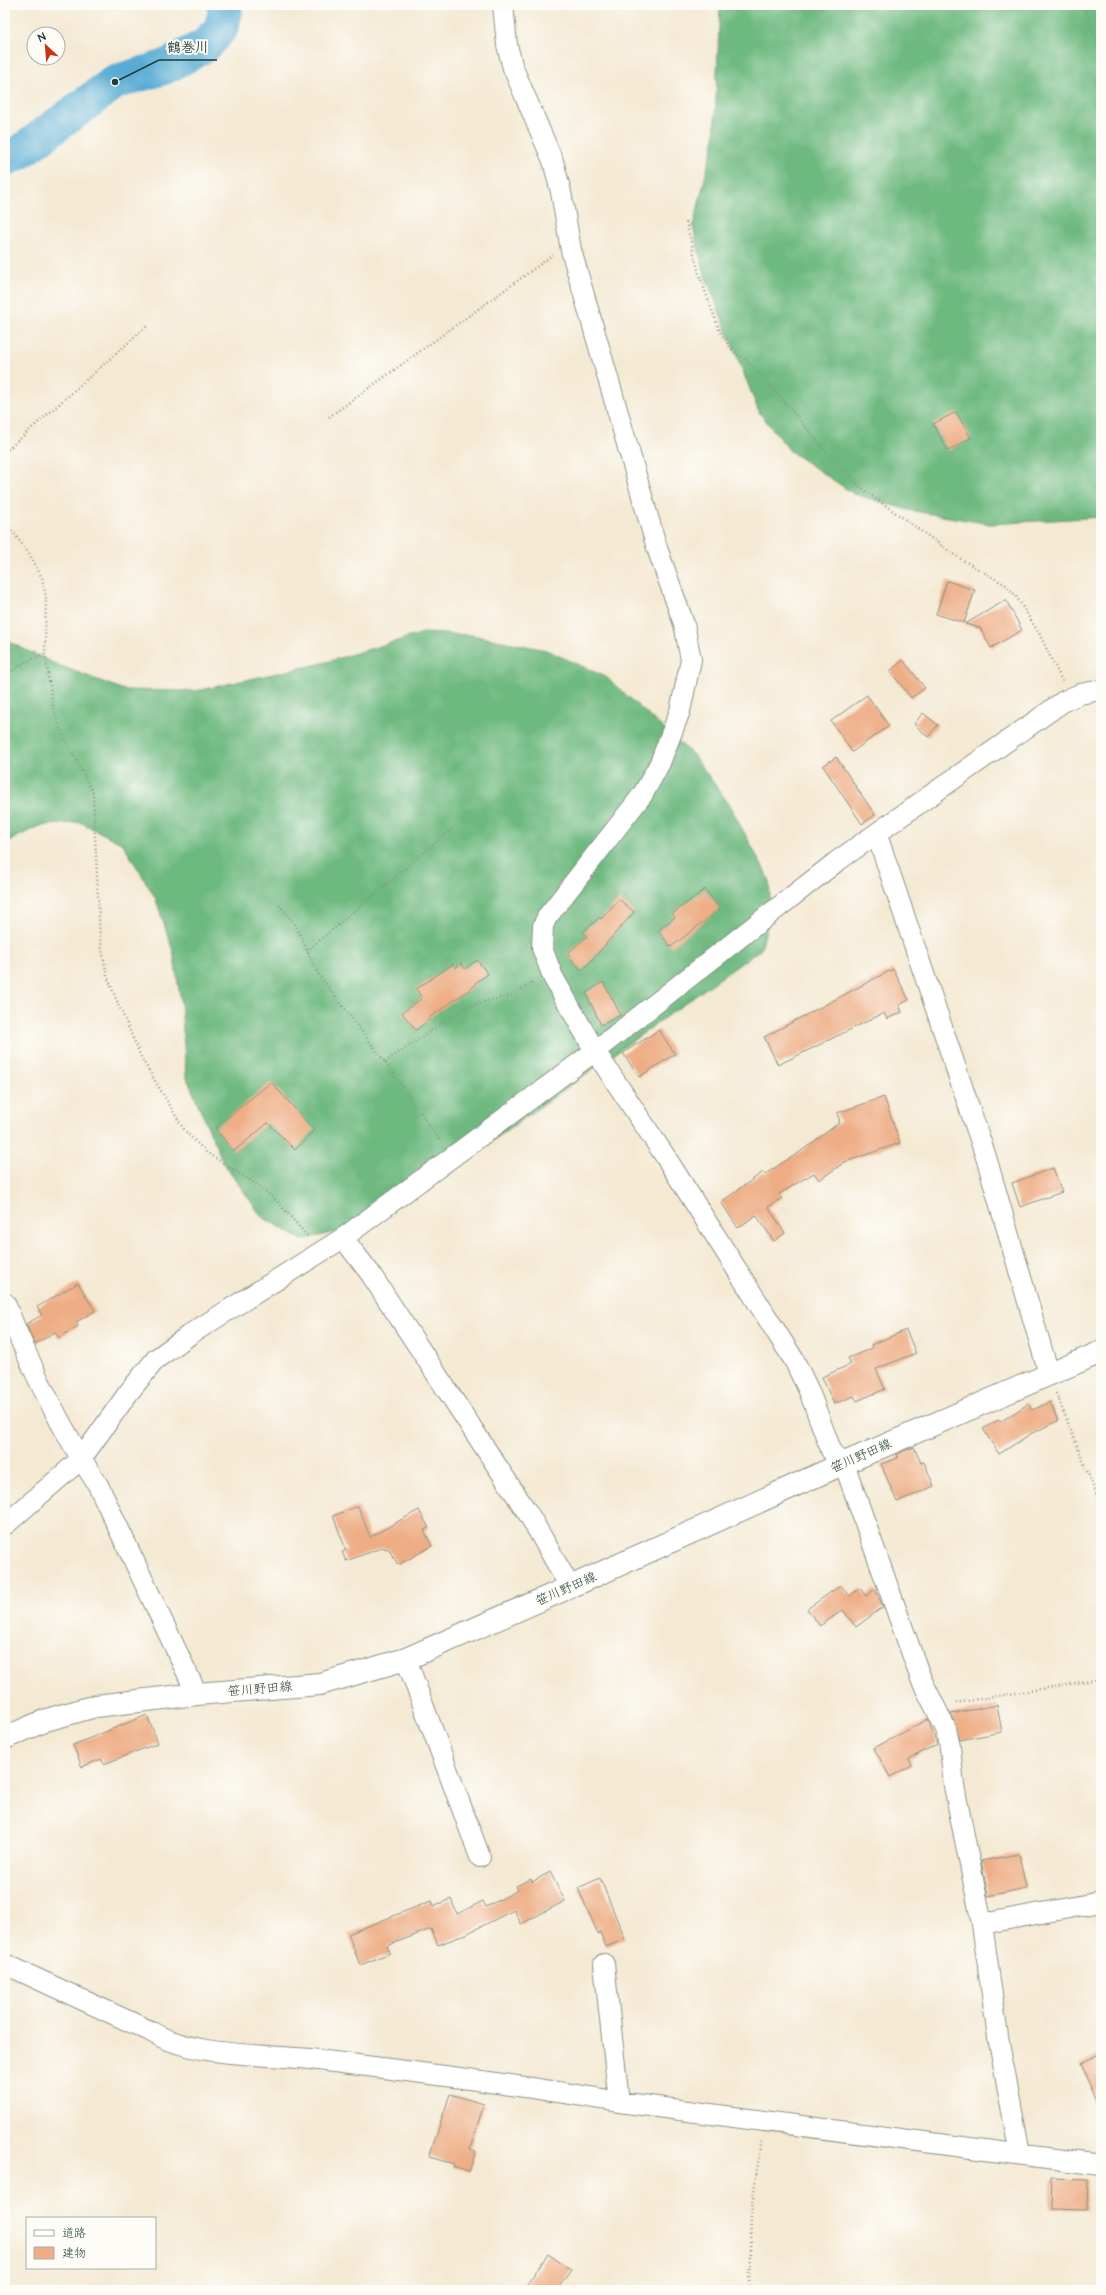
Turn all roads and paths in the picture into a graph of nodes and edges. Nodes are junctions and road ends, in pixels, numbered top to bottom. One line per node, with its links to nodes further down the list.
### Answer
1 (502, 5): 5 (street)
2 (1084, 5): 3 (path)
3 (1101, 60)
4 (686, 222): 13 (path)
5 (571, 250): 7 (path); 18 (street)
6 (147, 326): 8 (path)
7 (329, 417)
8 (5, 452)
9 (5, 521): 10 (path)
10 (45, 654): 11 (path); 23 (path)
11 (5, 675)
12 (1101, 690): 13 (street)
13 (1070, 698): 15 (street)
14 (454, 827): 17 (path)
15 (877, 835): 19 (street); 26 (street)
16 (278, 905): 17 (path)
17 (307, 951): 20 (path)
18 (552, 973): 19 (street); 20 (path)
19 (595, 1051): 21 (street); 28 (street)
20 (385, 1062): 21 (path)
21 (452, 1158): 22 (street)
22 (343, 1238): 23 (street); 31 (street)
23 (320, 1253): 27 (street)
24 (5, 1303): 27 (street)
25 (1101, 1352): 26 (street, 笹川野田線)
26 (1049, 1374): 28 (street, 笹川野田線); 29 (path)
27 (81, 1459): 30 (street); 34 (street)
28 (840, 1465): 31 (street, 笹川野田線); 35 (street)
29 (1101, 1506)
30 (5, 1525)
31 (570, 1587): 32 (street, 笹川野田線)
32 (406, 1658): 34 (street, 笹川野田線); 37 (street)
33 (1101, 1679): 35 (path)
34 (197, 1694): 36 (street, 笹川野田線)
35 (935, 1707): 39 (street)
36 (5, 1738)
37 (480, 1857)
38 (1101, 1902): 39 (street)
39 (982, 1924): 44 (street)
40 (5, 1964): 42 (street)
41 (604, 1964): 42 (street)
42 (619, 2102): 43 (street)
43 (764, 2120): 44 (street); 46 (path)
44 (1020, 2154): 45 (street)
45 (1101, 2165)
46 (749, 2290)

